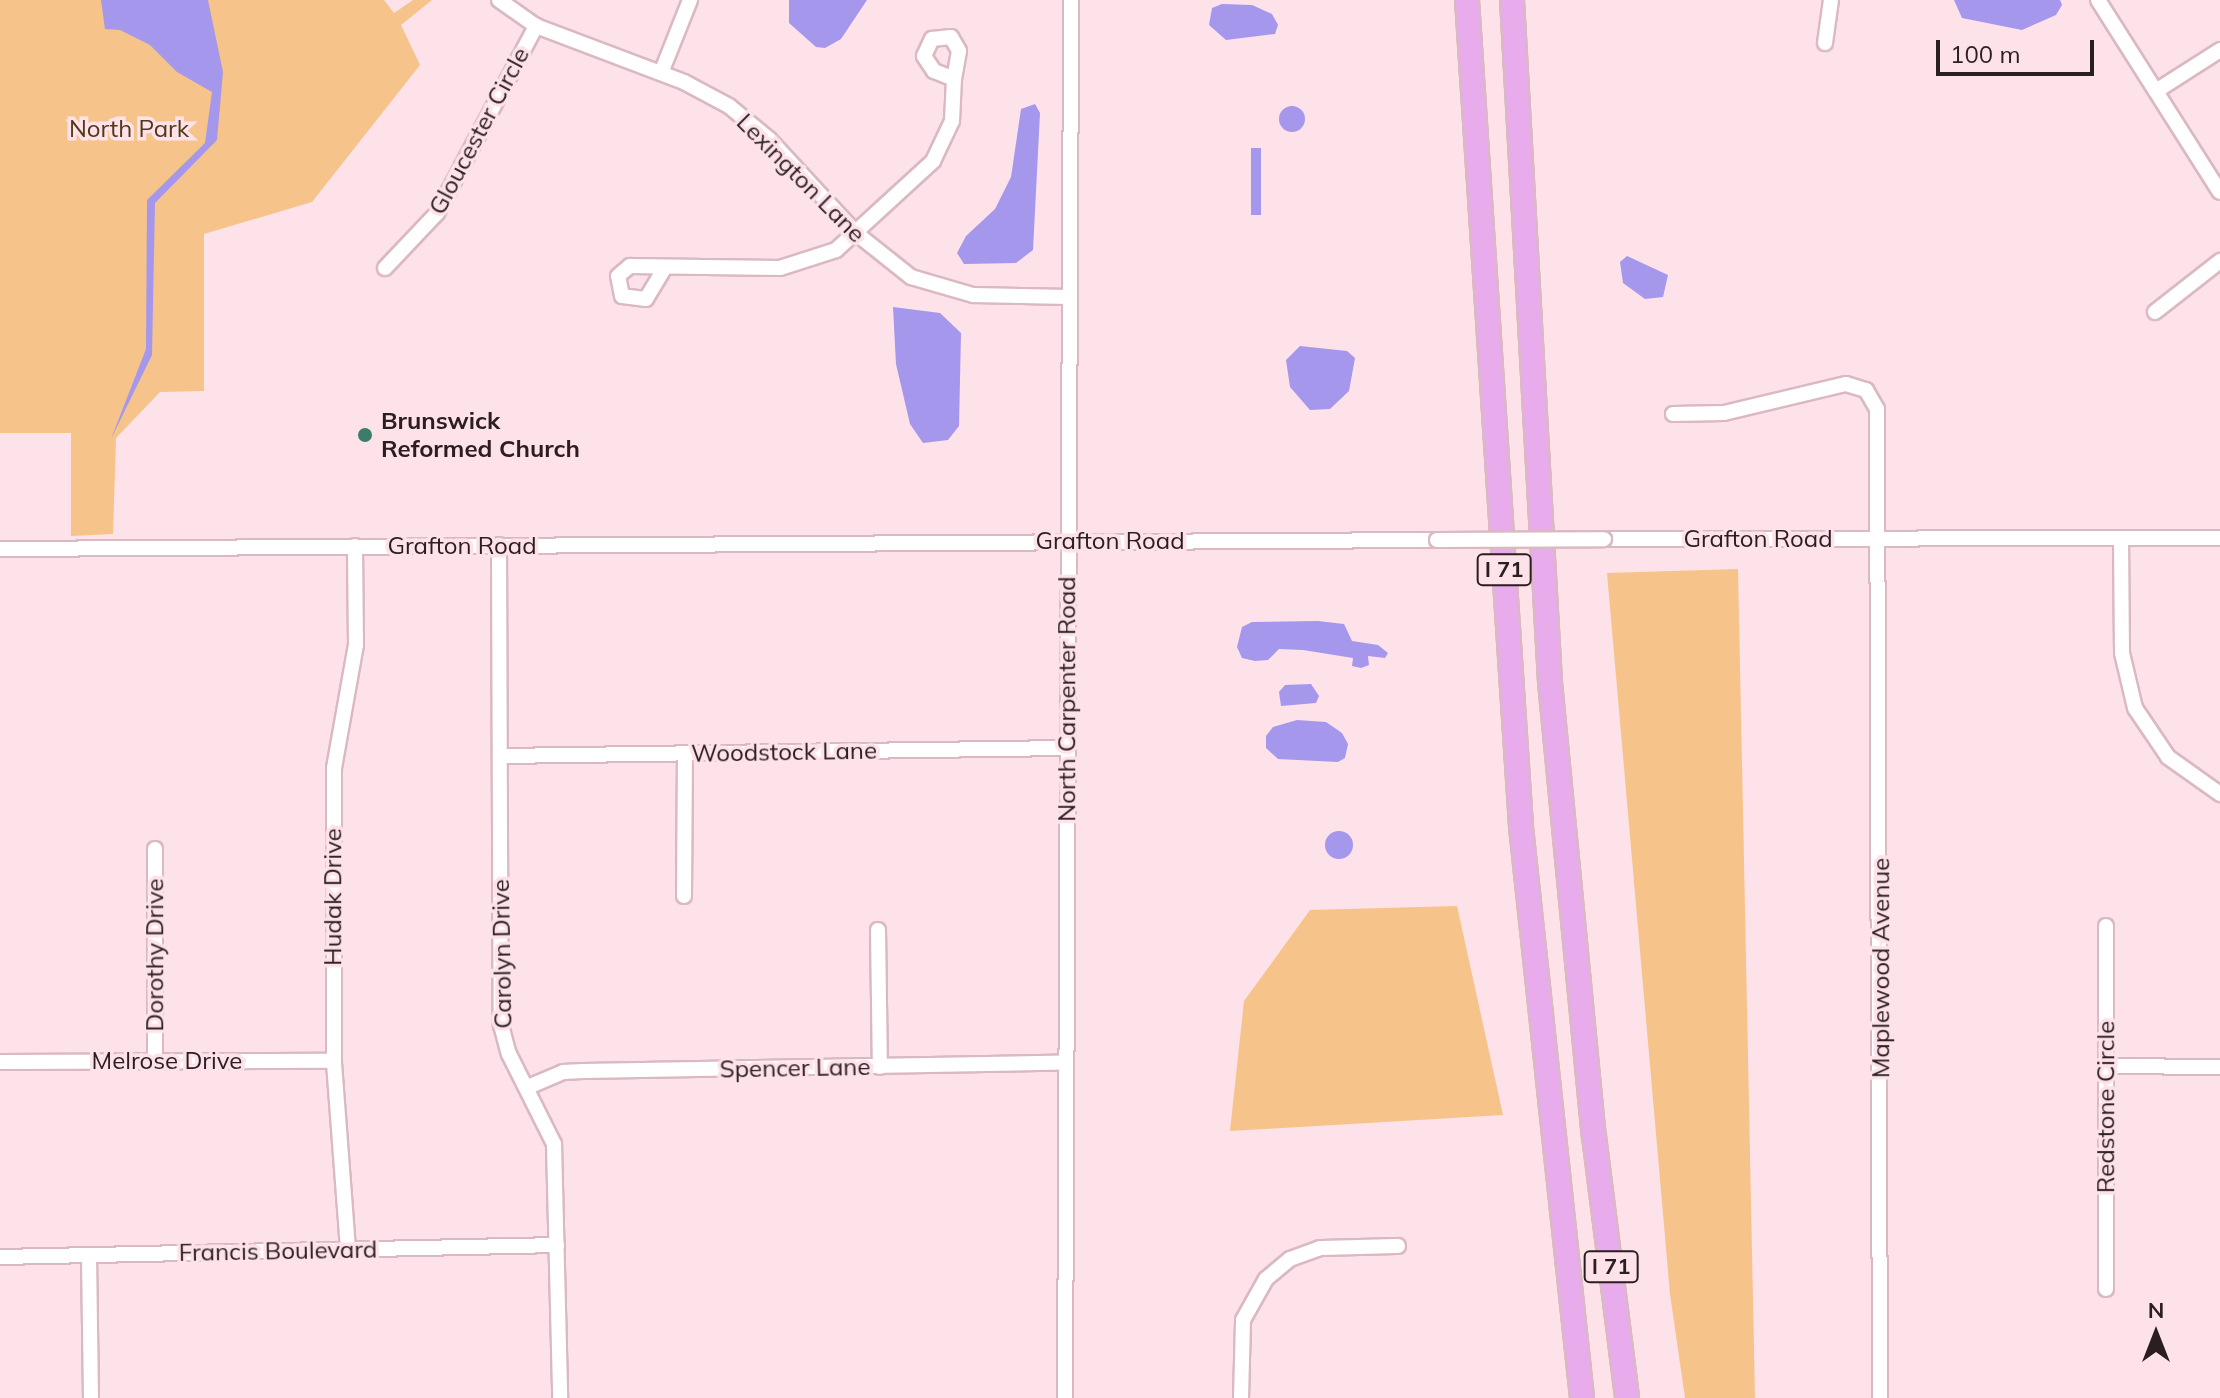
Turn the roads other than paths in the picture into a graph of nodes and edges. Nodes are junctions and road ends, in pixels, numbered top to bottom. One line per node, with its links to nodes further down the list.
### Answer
1 (499, 0): 8 (street, Lexington Lane)
2 (690, 0): 11 (street)
3 (1071, 0): 19 (street, North Carpenter Road)
4 (1467, 0): 55 (highway, I 71)
5 (1512, 0): 56 (highway, I 71)
6 (1831, 0): 9 (street)
7 (2098, 0): 13 (street)
8 (536, 26): 11 (street, Lexington Lane); 17 (street, Gloucester Circle)
9 (1825, 43)
10 (2220, 50): 13 (street)
11 (661, 73): 15 (street, Lexington Lane)
12 (954, 79): 15 (street)
13 (2156, 91): 14 (street)
14 (2220, 192)
15 (857, 234): 18 (street); 19 (street, Lexington Lane)
16 (2220, 261): 20 (street)
17 (385, 268)
18 (664, 269)
19 (1069, 297): 25 (street, North Carpenter Road)
20 (2155, 312)
21 (1673, 414): 22 (street, Maplewood Avenue)
22 (1879, 538): 23 (street, Grafton Road); 25 (street, Grafton Road, bridge); 57 (street, Maplewood Avenue)
23 (2121, 538): 24 (street, Grafton Road); 32 (street)
24 (2220, 538)
25 (1068, 542): 26 (street, Grafton Road); 29 (street, North Carpenter Road)
26 (499, 545): 27 (street, Grafton Road); 31 (street, Carolyn Drive)
27 (355, 546): 28 (street, Grafton Road); 38 (street, Hudak Drive)
28 (0, 549)
29 (1067, 748): 30 (street, Woodstock Lane); 40 (street, North Carpenter Road)
30 (685, 755): 31 (street, Woodstock Lane); 34 (street)
31 (500, 756): 44 (street, Carolyn Drive)
32 (2220, 794)
33 (155, 849): 37 (street, Dorothy Drive)
34 (684, 896)
35 (2106, 926): 41 (street, Redstone Circle)
36 (878, 930): 42 (street)
37 (155, 1061): 38 (street, Melrose Drive); 39 (street, Melrose Drive)
38 (334, 1061): 47 (street, Hudak Drive)
39 (1, 1062)
40 (1065, 1063): 42 (street, Spencer Lane); 53 (street, North Carpenter Road)
41 (2106, 1066): 43 (street); 50 (street, Redstone Circle)
42 (880, 1067): 44 (street, Spencer Lane)
43 (2220, 1067)
44 (528, 1087): 45 (street, Carolyn Drive)
45 (557, 1245): 47 (street, Francis Boulevard); 52 (street, Carolyn Drive)
46 (1398, 1246): 54 (street)
47 (348, 1249): 48 (street, Francis Boulevard)
48 (89, 1255): 49 (street, Francis Boulevard); 51 (street)
49 (0, 1257)
50 (2106, 1289)
51 (91, 1398)
52 (560, 1398)
53 (1065, 1398)
54 (1241, 1398)
55 (1582, 1398)
56 (1627, 1398)
57 (1880, 1398)

